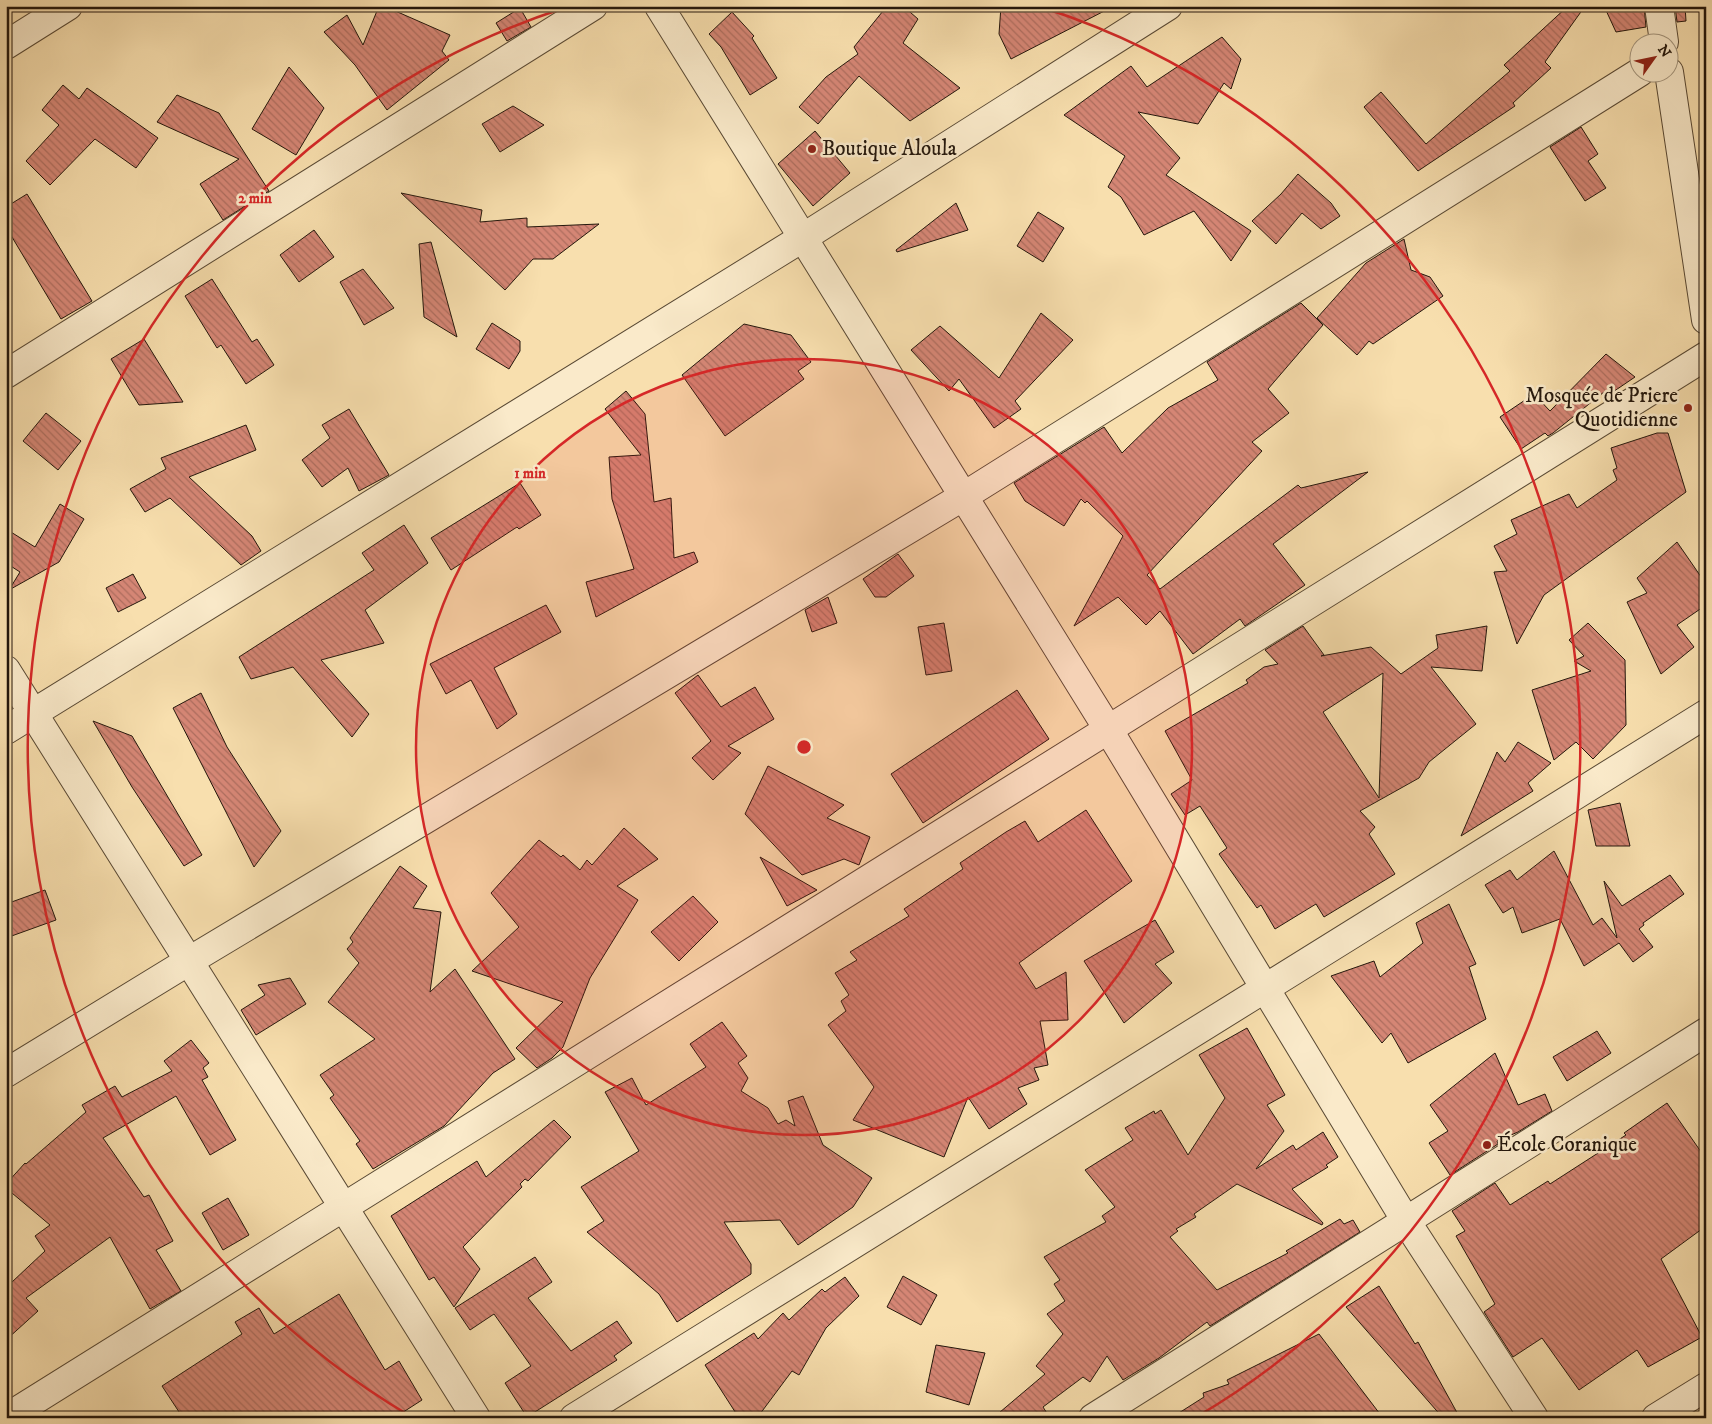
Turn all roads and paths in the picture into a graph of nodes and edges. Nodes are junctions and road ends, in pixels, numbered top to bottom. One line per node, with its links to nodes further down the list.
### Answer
1 (68, 6): 7 (street)
2 (593, 6): 13 (street)
3 (659, 6): 10 (street)
4 (1168, 6): 10 (street)
5 (1659, 6): 6 (street)
6 (1663, 32)
7 (6, 45)
8 (1630, 78): 14 (street)
9 (1670, 82): 11 (street)
10 (804, 238): 14 (street); 16 (street)
11 (1706, 320)
12 (1706, 356): 18 (street)
13 (6, 374)
14 (964, 496): 18 (street); 20 (street)
15 (6, 670): 16 (street)
16 (33, 713): 19 (street); 20 (street)
17 (1706, 714): 21 (street)
18 (1108, 729): 21 (street); 24 (street)
19 (6, 730)
20 (189, 960): 23 (street); 24 (street)
21 (1265, 988): 25 (street); 29 (street)
22 (1706, 1032): 25 (street)
23 (6, 1074)
24 (344, 1207): 27 (street); 28 (street)
25 (1406, 1221): 30 (street); 31 (street)
26 (1706, 1387): 32 (street)
27 (6, 1418)
28 (476, 1418)
29 (574, 1418)
30 (1094, 1418)
31 (1534, 1418)
32 (1656, 1418)

